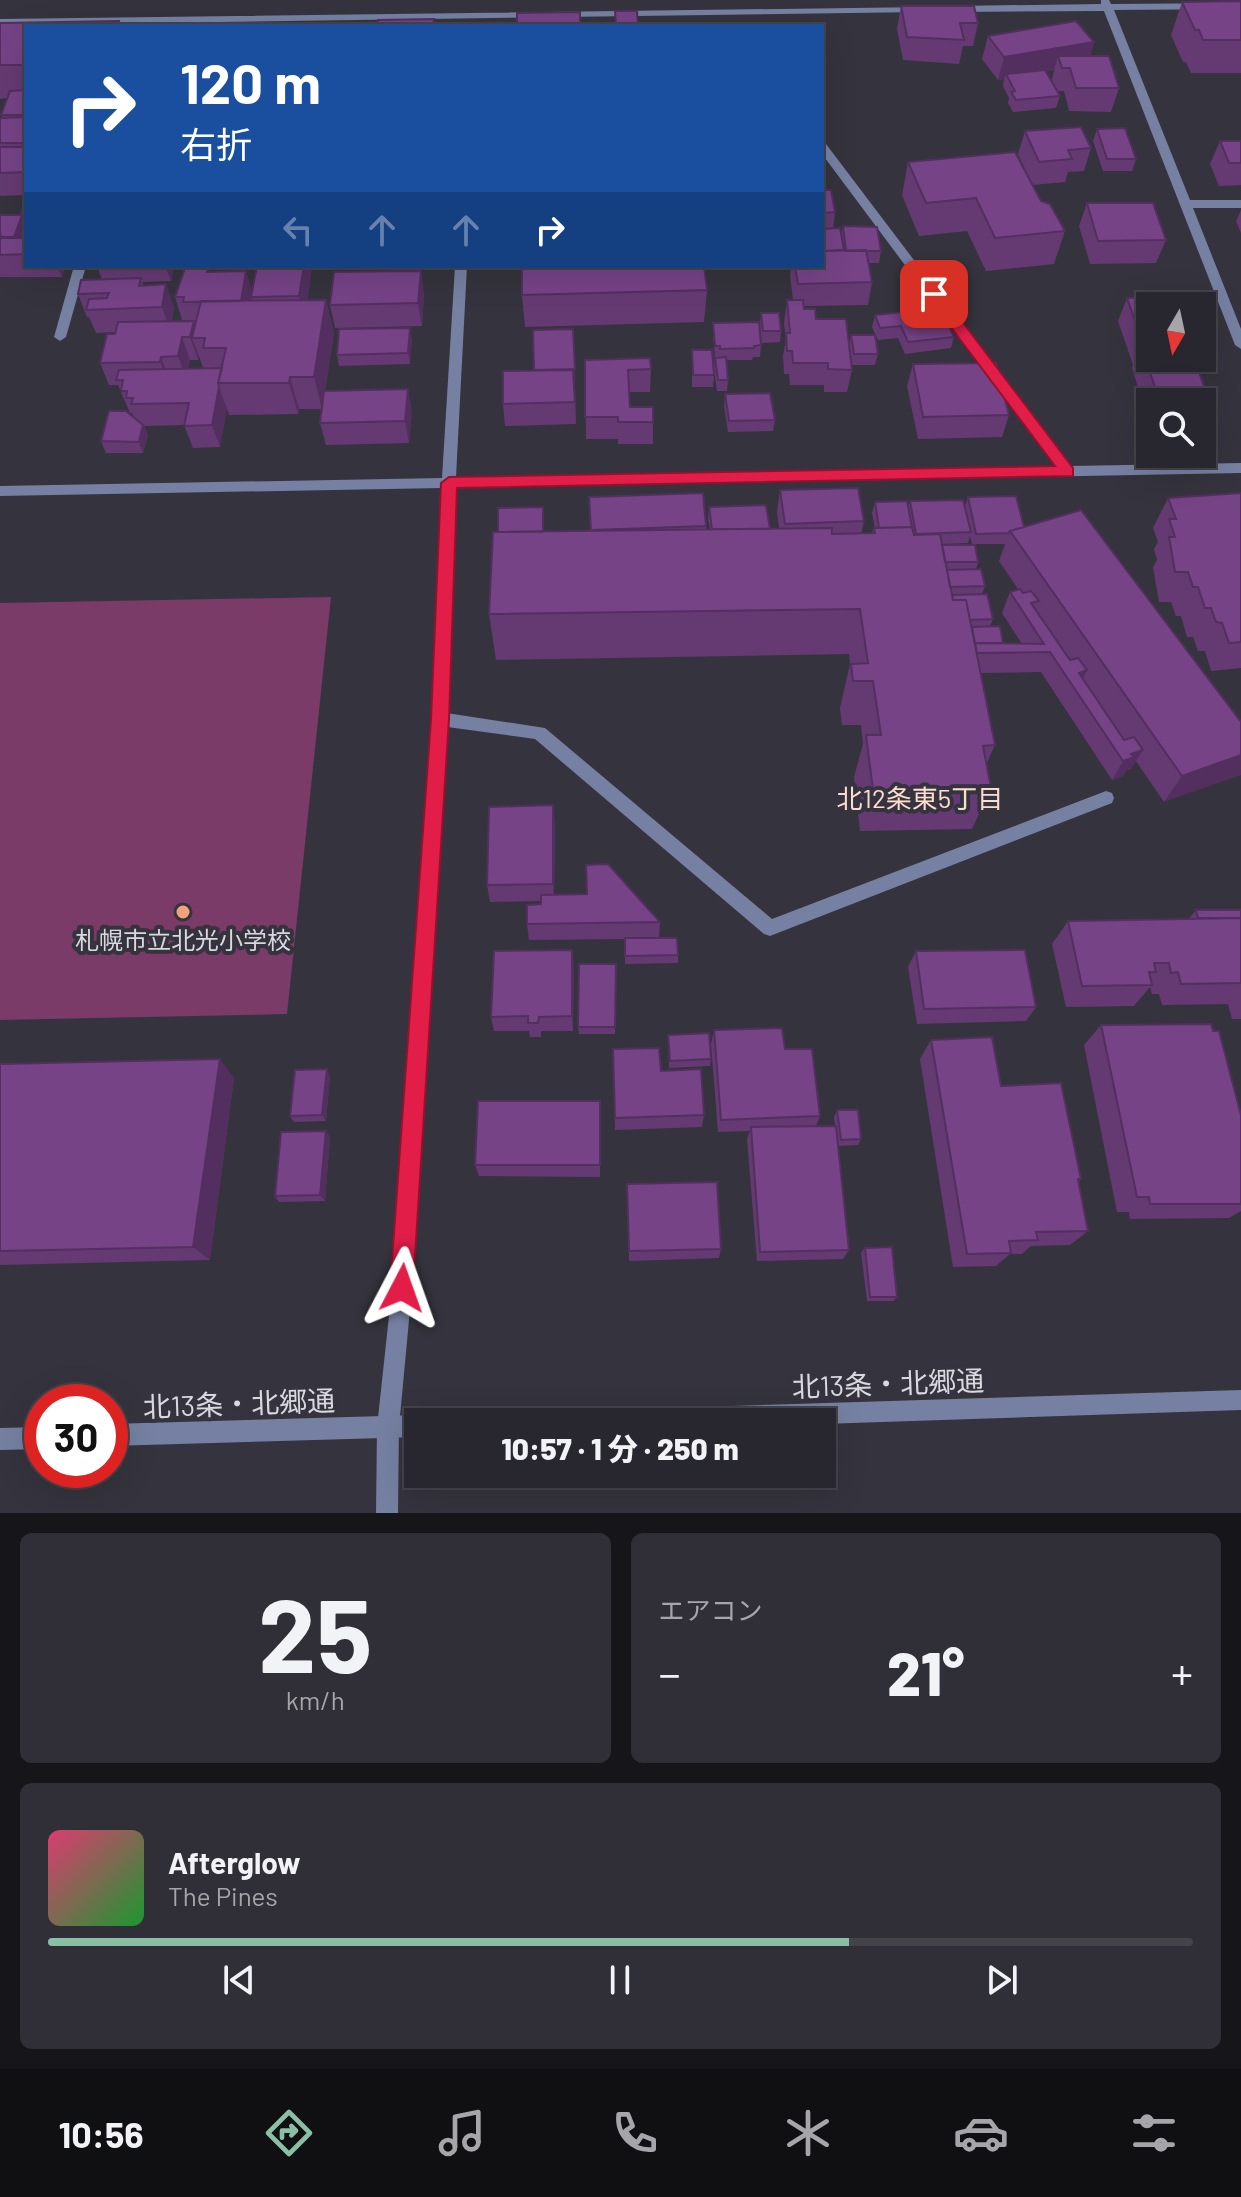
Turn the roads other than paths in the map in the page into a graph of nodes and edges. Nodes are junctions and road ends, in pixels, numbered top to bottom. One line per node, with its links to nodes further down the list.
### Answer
1 (476, 0): 6 (street)
2 (712, 0): 5 (street)
3 (1106, 4): 4 (street); 5 (street); 11 (street)
4 (1241, 6)
5 (720, 11): 6 (street); 9 (street)
6 (474, 21): 8 (street)
7 (0, 22): 8 (street)
8 (149, 23)
9 (730, 24)
10 (824, 149): 18 (street)
11 (1187, 204): 12 (street); 16 (street)
12 (1241, 204)
13 (79, 268): 15 (street)
14 (461, 268): 19 (street)
15 (60, 337)
16 (1241, 345)
17 (1241, 468): 18 (street)
18 (1067, 472): 19 (street)
19 (449, 483): 20 (street); 21 (street)
20 (0, 491)
21 (440, 719): 22 (street); 26 (street)
22 (1106, 798)
23 (1241, 1400): 24 (street, 北13条・北郷通)
24 (836, 1413)
25 (404, 1426): 26 (street, 北13条・北郷通)
26 (388, 1427): 27 (street, 北13条・北郷通); 30 (street)
27 (128, 1434)
28 (24, 1438): 29 (street)
29 (0, 1439)
30 (387, 1513)

